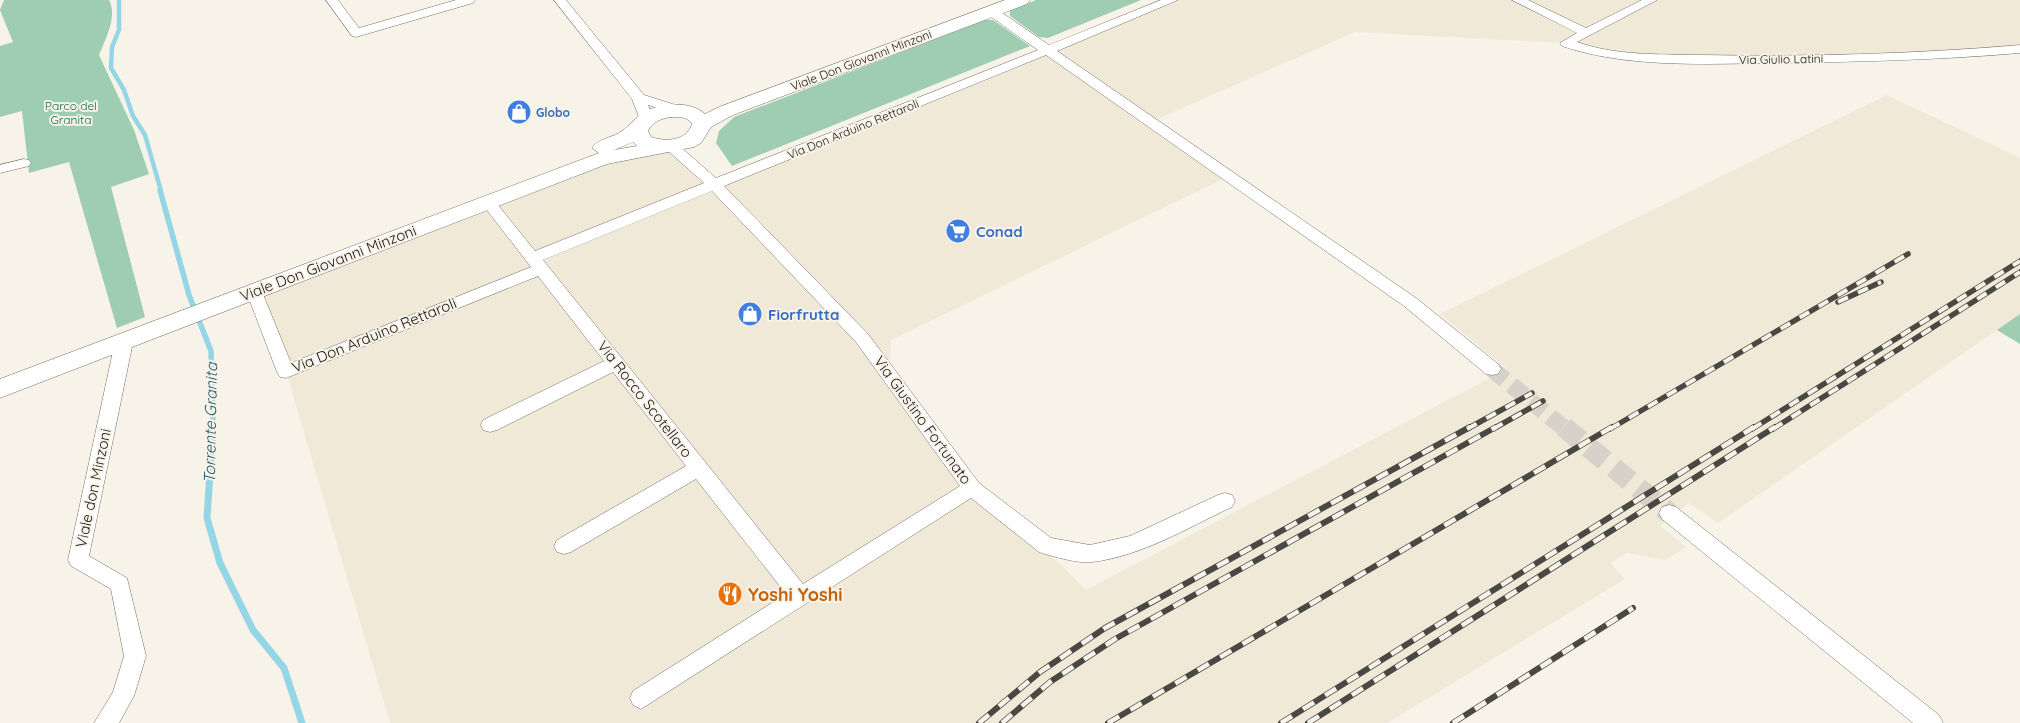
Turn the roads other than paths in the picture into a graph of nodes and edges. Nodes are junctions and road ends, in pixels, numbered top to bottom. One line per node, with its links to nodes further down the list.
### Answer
1 (332, 0): 2 (street)
2 (469, 0)
3 (560, 0): 12 (street)
4 (1020, 0): 8 (main road, Viale Don Giovanni Minzoni)
5 (1172, 0): 10 (street, Via Don Arduino Rettaroli)
6 (1518, 0): 9 (street)
7 (1651, 0): 9 (street)
8 (993, 6): 10 (street); 13 (main road, Viale Don Giovanni Minzoni)
9 (1587, 33): 11 (street, Via Giulio Latini)
10 (1046, 49): 19 (street, Via Don Arduino Rettaroli); 27 (street)
11 (2020, 49)
12 (639, 98): 13 (street); 14 (street)
13 (693, 119): 14 (main road, Viale Don Giovanni Minzoni); 15 (main road, Viale Don Giovanni Minzoni); 18 (street)
14 (643, 122): 15 (main road); 23 (main road, Viale Don Giovanni Minzoni)
15 (665, 146): 18 (street, Via Giustino Fortunato); 20 (main road, Viale Don Giovanni Minzoni)
16 (24, 163): 17 (street)
17 (0, 169)
18 (699, 169): 19 (street, Via Giustino Fortunato)
19 (715, 185): 21 (street, Via Don Arduino Rettaroli); 32 (street, Via Giustino Fortunato)
20 (488, 202): 21 (street, Via Rocco Scotellaro); 22 (main road, Viale Don Giovanni Minzoni)
21 (537, 263): 22 (street, Via Don Arduino Rettaroli); 26 (street, Via Rocco Scotellaro)
22 (254, 292): 23 (main road, Viale Don Giovanni Minzoni)
23 (228, 296): 24 (main road, Viale Don Giovanni Minzoni)
24 (150, 326): 25 (main road, Viale Don Giovanni Minzoni); 28 (main road, Viale Don Giovanni Minzoni)
25 (124, 342): 29 (main road, Viale Don Giovanni Minzoni); 38 (street, Viale don Minzoni)
26 (616, 363): 30 (street); 31 (street, Via Rocco Scotellaro)
27 (1492, 369)
28 (0, 376)
29 (0, 389)
30 (490, 425)
31 (699, 468): 35 (street); 36 (street, Via Rocco Scotellaro)
32 (972, 488): 33 (street, Via Giustino Fortunato); 36 (street)
33 (1225, 501)
34 (1669, 513): 39 (street)
35 (564, 546)
36 (801, 597): 37 (street)
37 (641, 698)
38 (106, 723)
39 (1931, 723)

